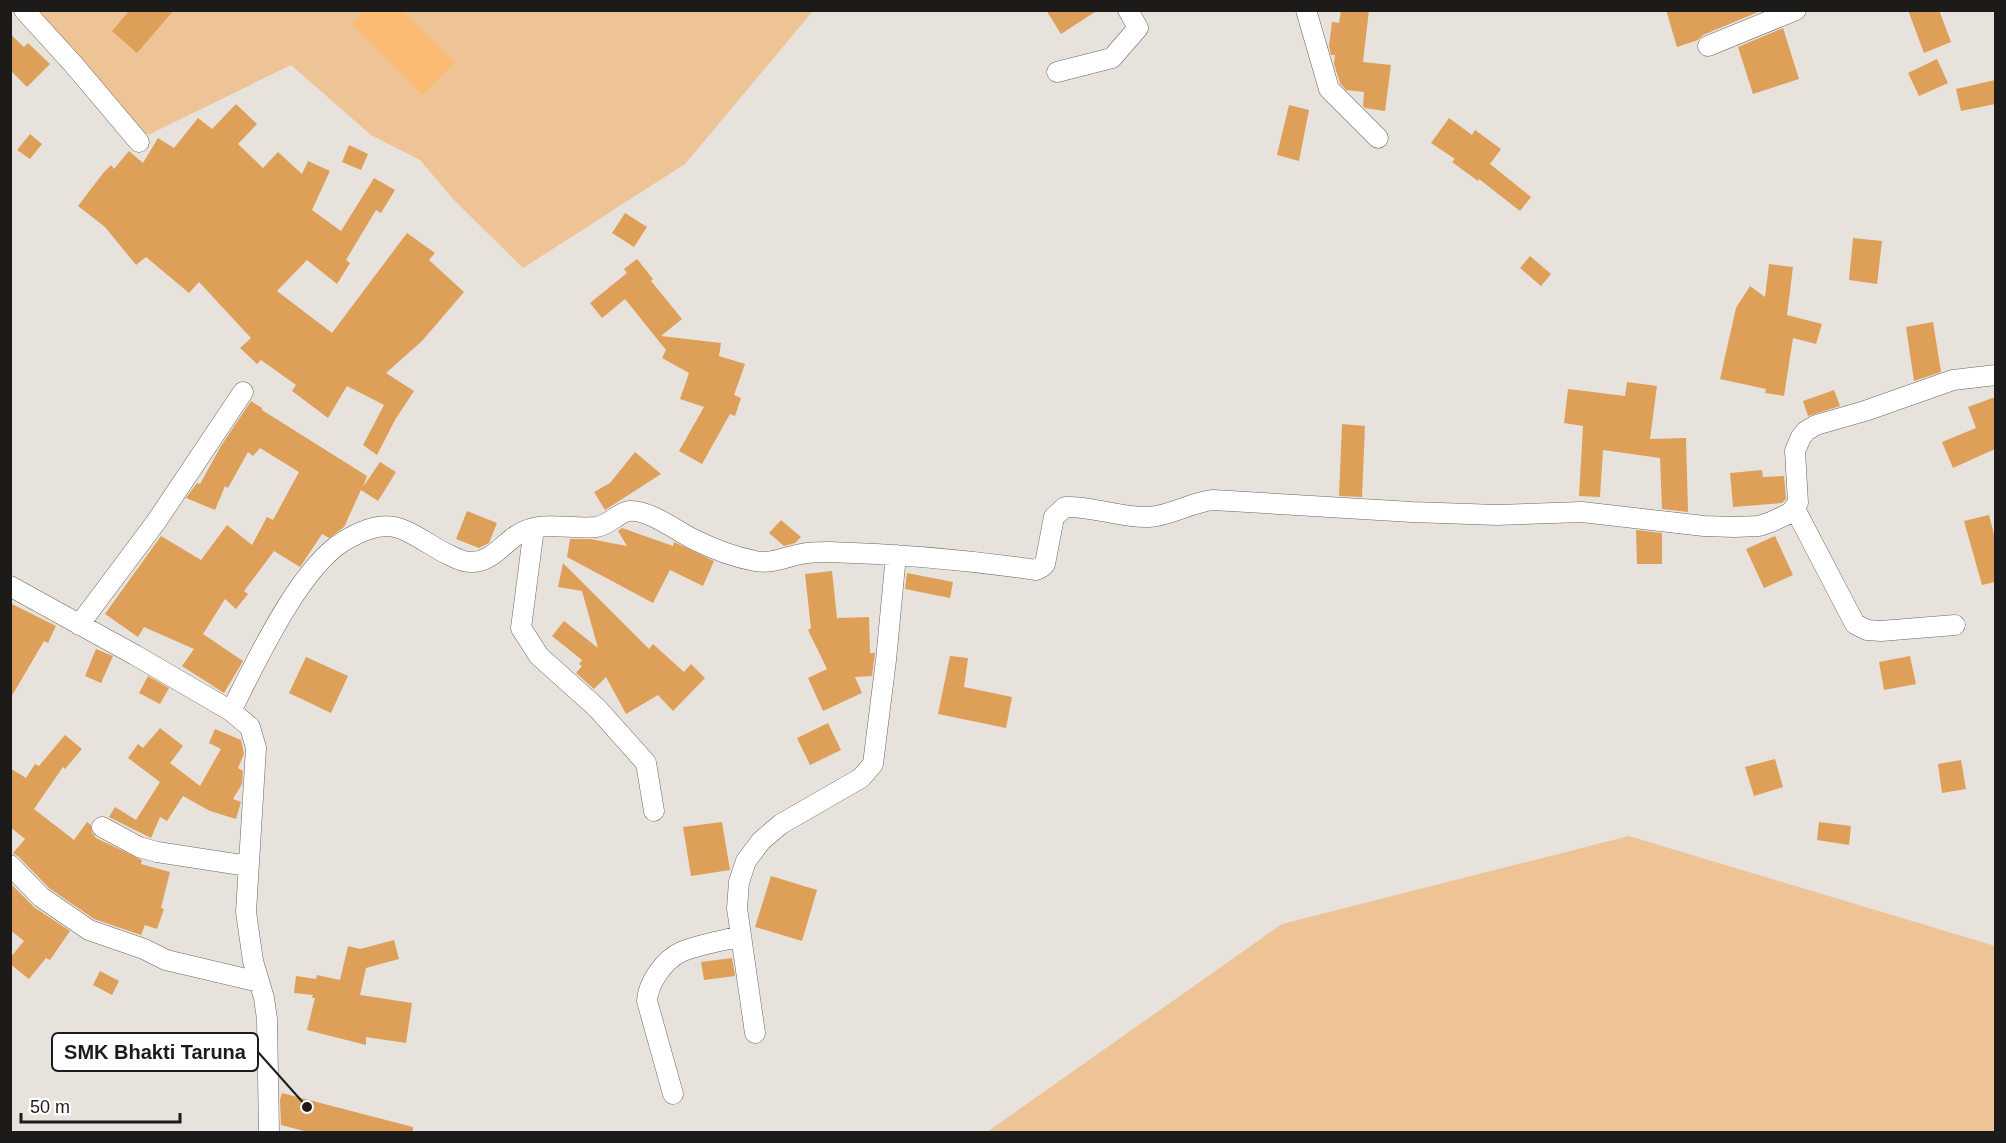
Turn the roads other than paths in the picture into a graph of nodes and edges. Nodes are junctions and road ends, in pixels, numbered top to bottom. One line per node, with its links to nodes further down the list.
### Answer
1 (24, 10): 8 (street)
2 (1128, 10): 6 (street)
3 (1306, 10): 7 (street)
4 (1796, 10): 5 (street)
5 (1708, 46)
6 (1056, 72)
7 (1378, 138)
8 (139, 142)
9 (1995, 375): 11 (street)
10 (243, 392): 15 (street)
11 (1795, 509): 13 (street); 16 (street)
12 (534, 528): 13 (street); 17 (street); 18 (street)
13 (896, 555): 22 (street)
14 (10, 586): 15 (street)
15 (79, 625): 17 (street)
16 (1955, 625)
17 (231, 711): 21 (street)
18 (654, 811)
19 (102, 827): 21 (street)
20 (10, 865): 23 (street)
21 (248, 866): 23 (street)
22 (741, 936): 24 (street); 25 (street)
23 (259, 982): 26 (street)
24 (755, 1033)
25 (673, 1094)
26 (267, 1130)

